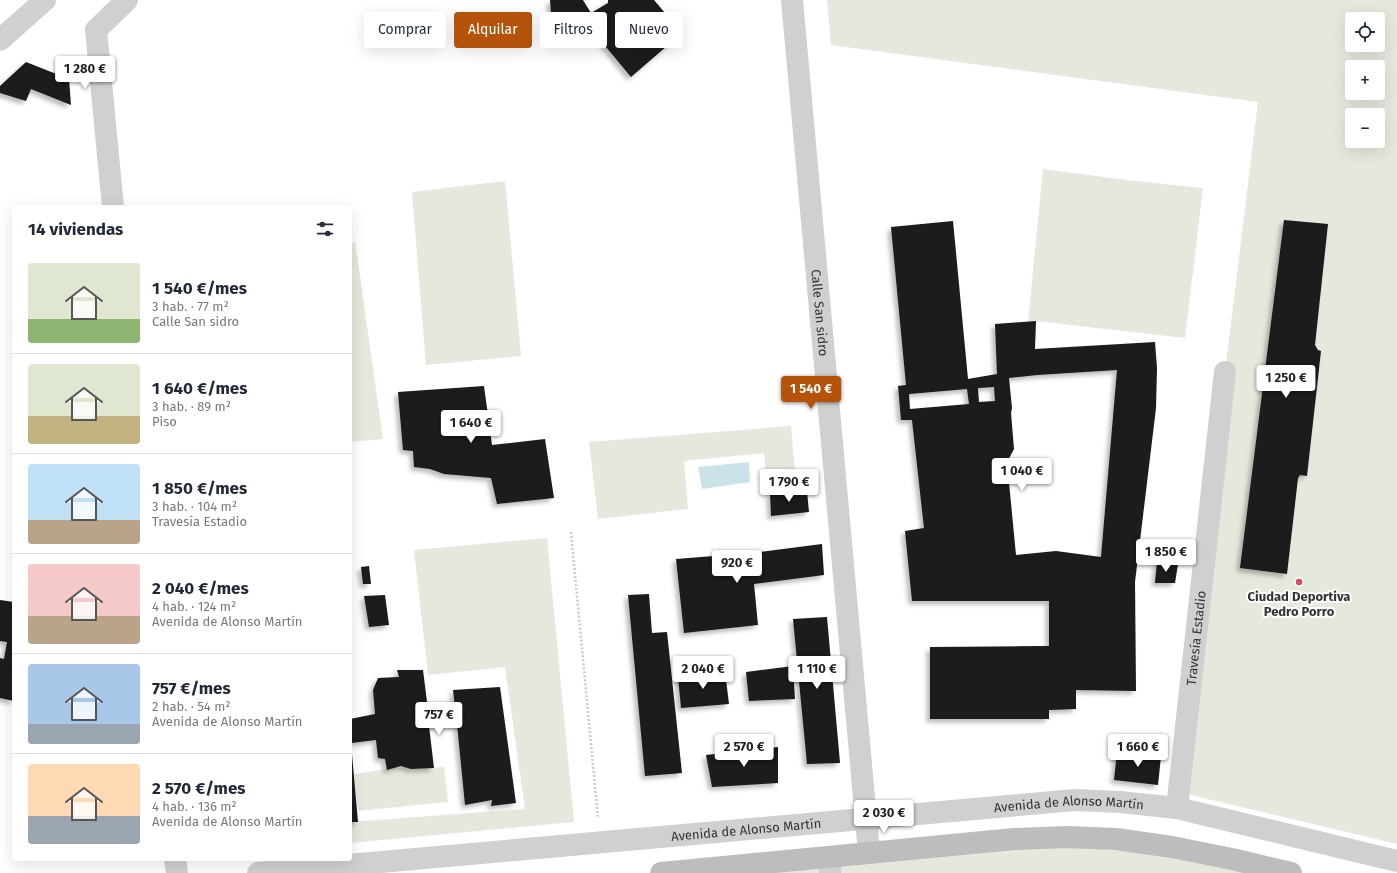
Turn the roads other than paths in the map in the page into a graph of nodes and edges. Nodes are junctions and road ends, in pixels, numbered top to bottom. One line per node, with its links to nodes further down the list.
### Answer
1 (45, 0): 4 (street)
2 (792, 0): 8 (street, Calle San sidro)
3 (125, 1): 5 (street)
4 (0, 40)
5 (113, 205)
6 (1225, 372): 7 (street, Travesía Estadio)
7 (1177, 808): 8 (street, Avenida de Alonso Martín); 11 (street, Avenida de Alonso Martín)
8 (865, 818): 9 (street, Calle San sidro); 14 (street, Avenida de Alonso Martín)
9 (869, 853): 12 (main road); 16 (main road)
10 (176, 861): 13 (street)
11 (1397, 861)
12 (830, 865): 15 (main road)
13 (177, 873)
14 (258, 873)
15 (661, 873)
16 (1291, 873)

